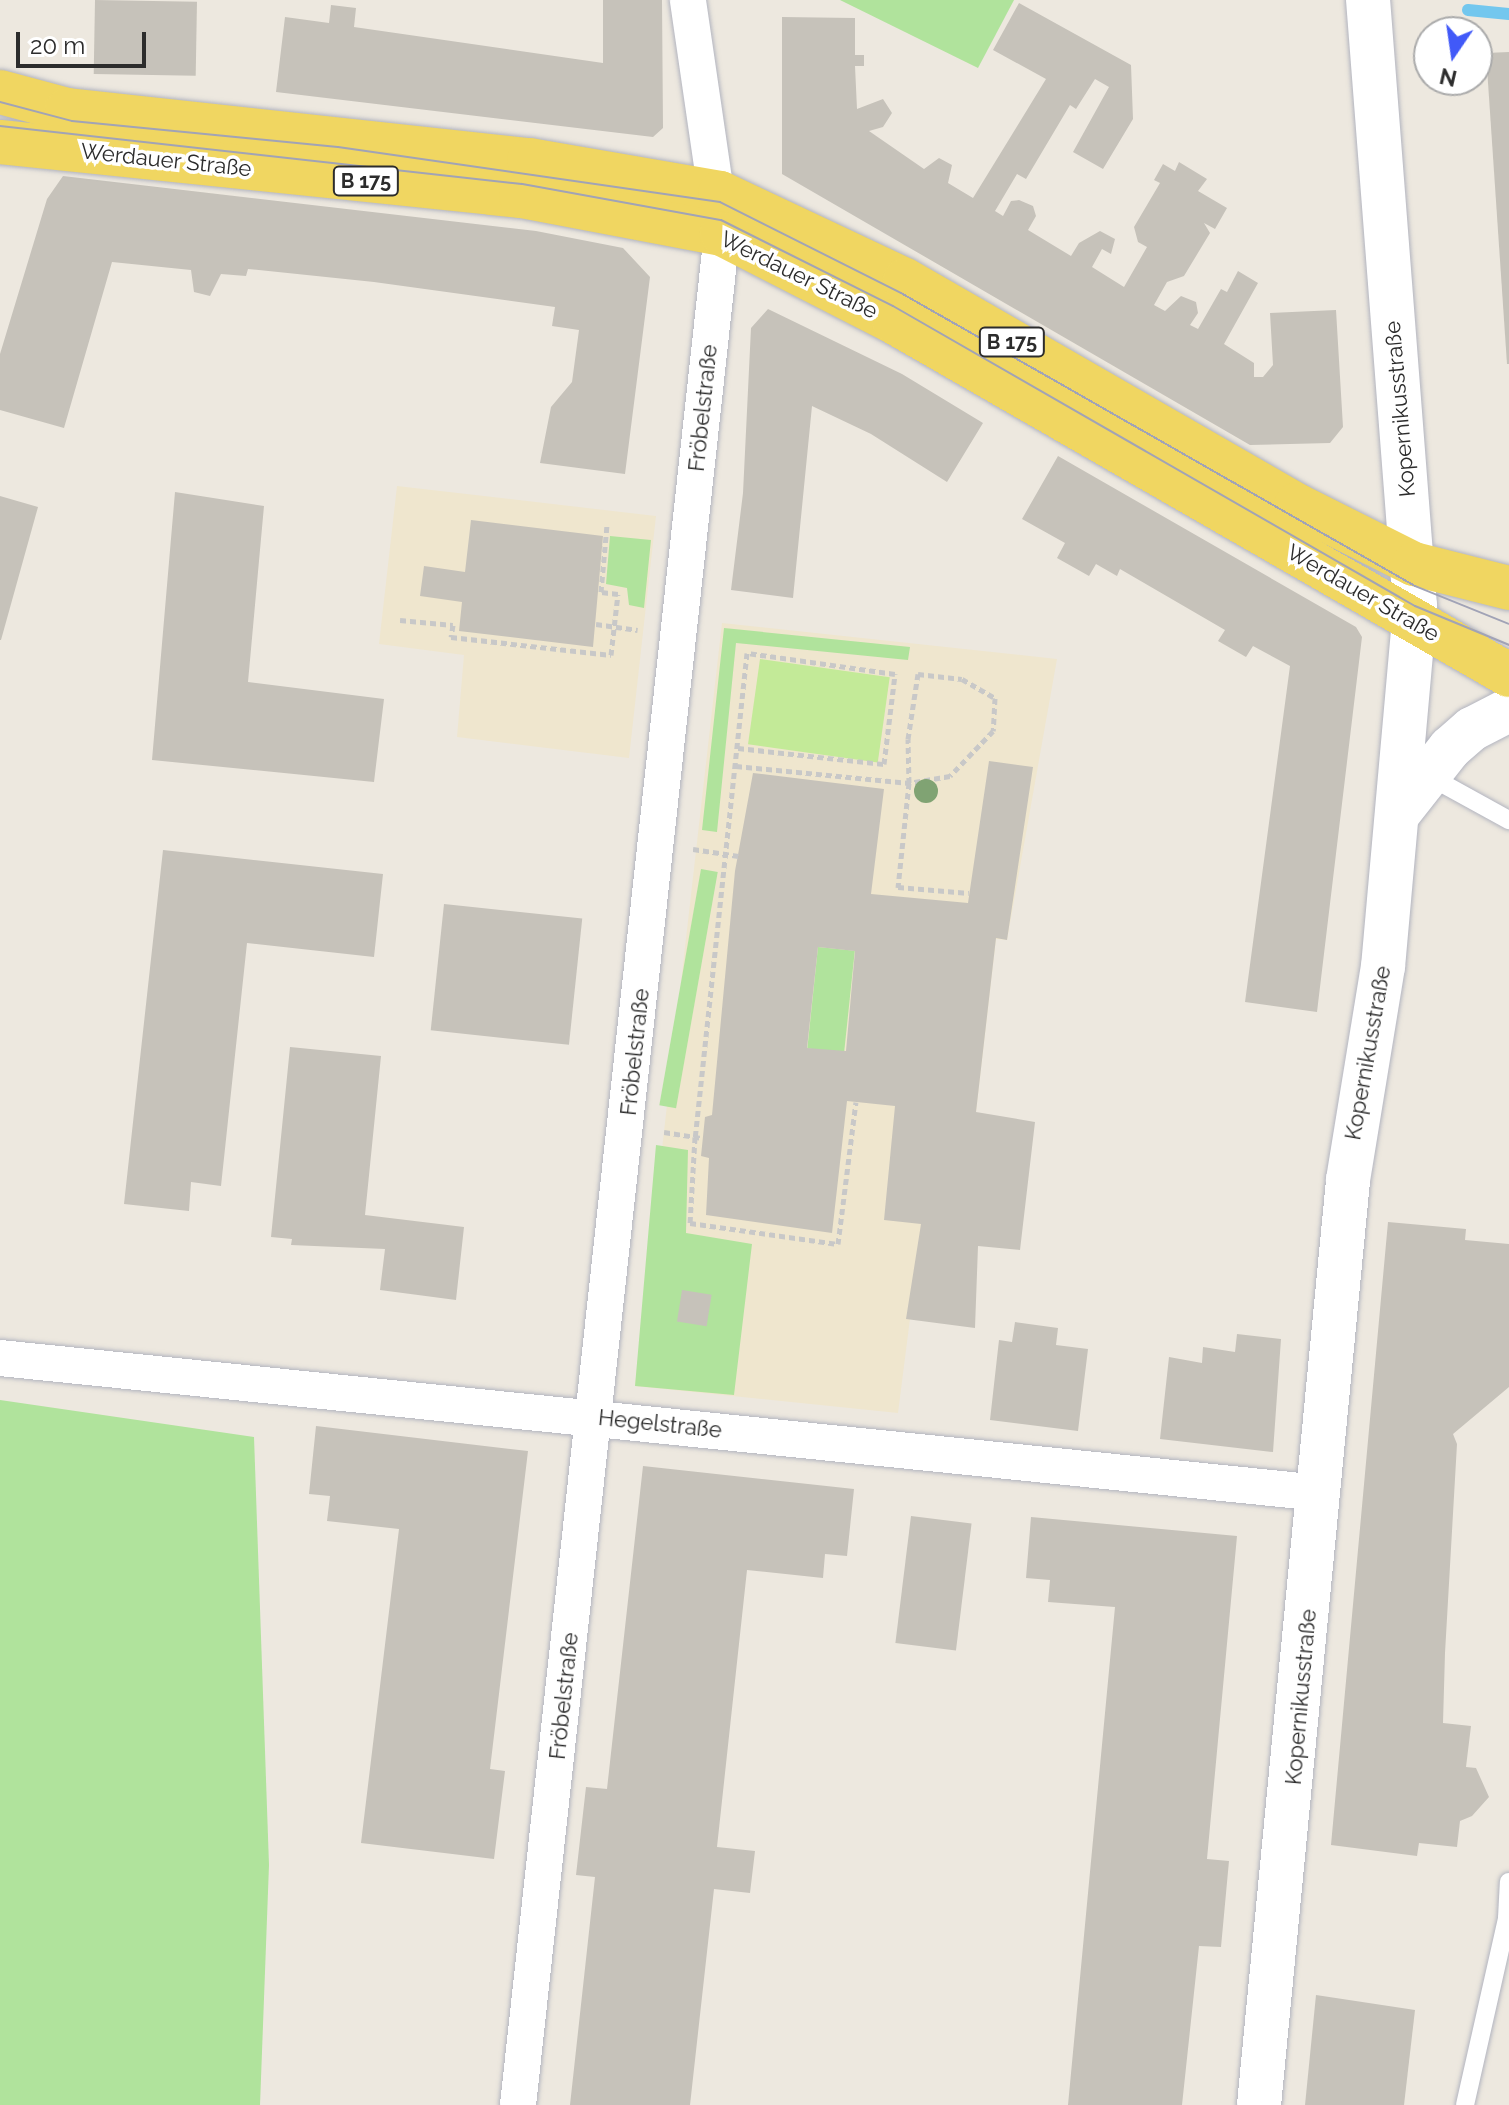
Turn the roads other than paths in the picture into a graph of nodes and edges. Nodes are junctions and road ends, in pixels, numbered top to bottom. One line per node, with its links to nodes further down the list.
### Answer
1 (688, 0): 5 (street, Fröbelstraße)
2 (1368, 0): 6 (street, Kopernikusstraße)
3 (0, 92): 5 (main road, Werdauer Straße / B 175)
4 (2, 150): 5 (main road, Werdauer Straße / B 175)
5 (721, 214): 6 (main road, Werdauer Straße / B 175); 8 (main road, Werdauer Straße / B 175); 15 (street, Fröbelstraße)
6 (1414, 564): 7 (main road, Werdauer Straße / B 175); 8 (street, Kopernikusstraße)
7 (1507, 590)
8 (1414, 624): 9 (main road, Werdauer Straße / B 175); 12 (street, Kopernikusstraße)
9 (1501, 664)
10 (1509, 710): 11 (street)
11 (1426, 775): 12 (street); 13 (lane)
12 (1398, 814): 16 (street, Kopernikusstraße)
13 (1509, 820)
14 (0, 1358): 15 (street, Hegelstraße)
15 (596, 1417): 16 (street, Hegelstraße); 18 (street, Fröbelstraße)
16 (1320, 1493): 19 (street, Kopernikusstraße)
17 (1509, 1882): 20 (lane)
18 (518, 2105)
19 (1259, 2105)
20 (1465, 2105)

